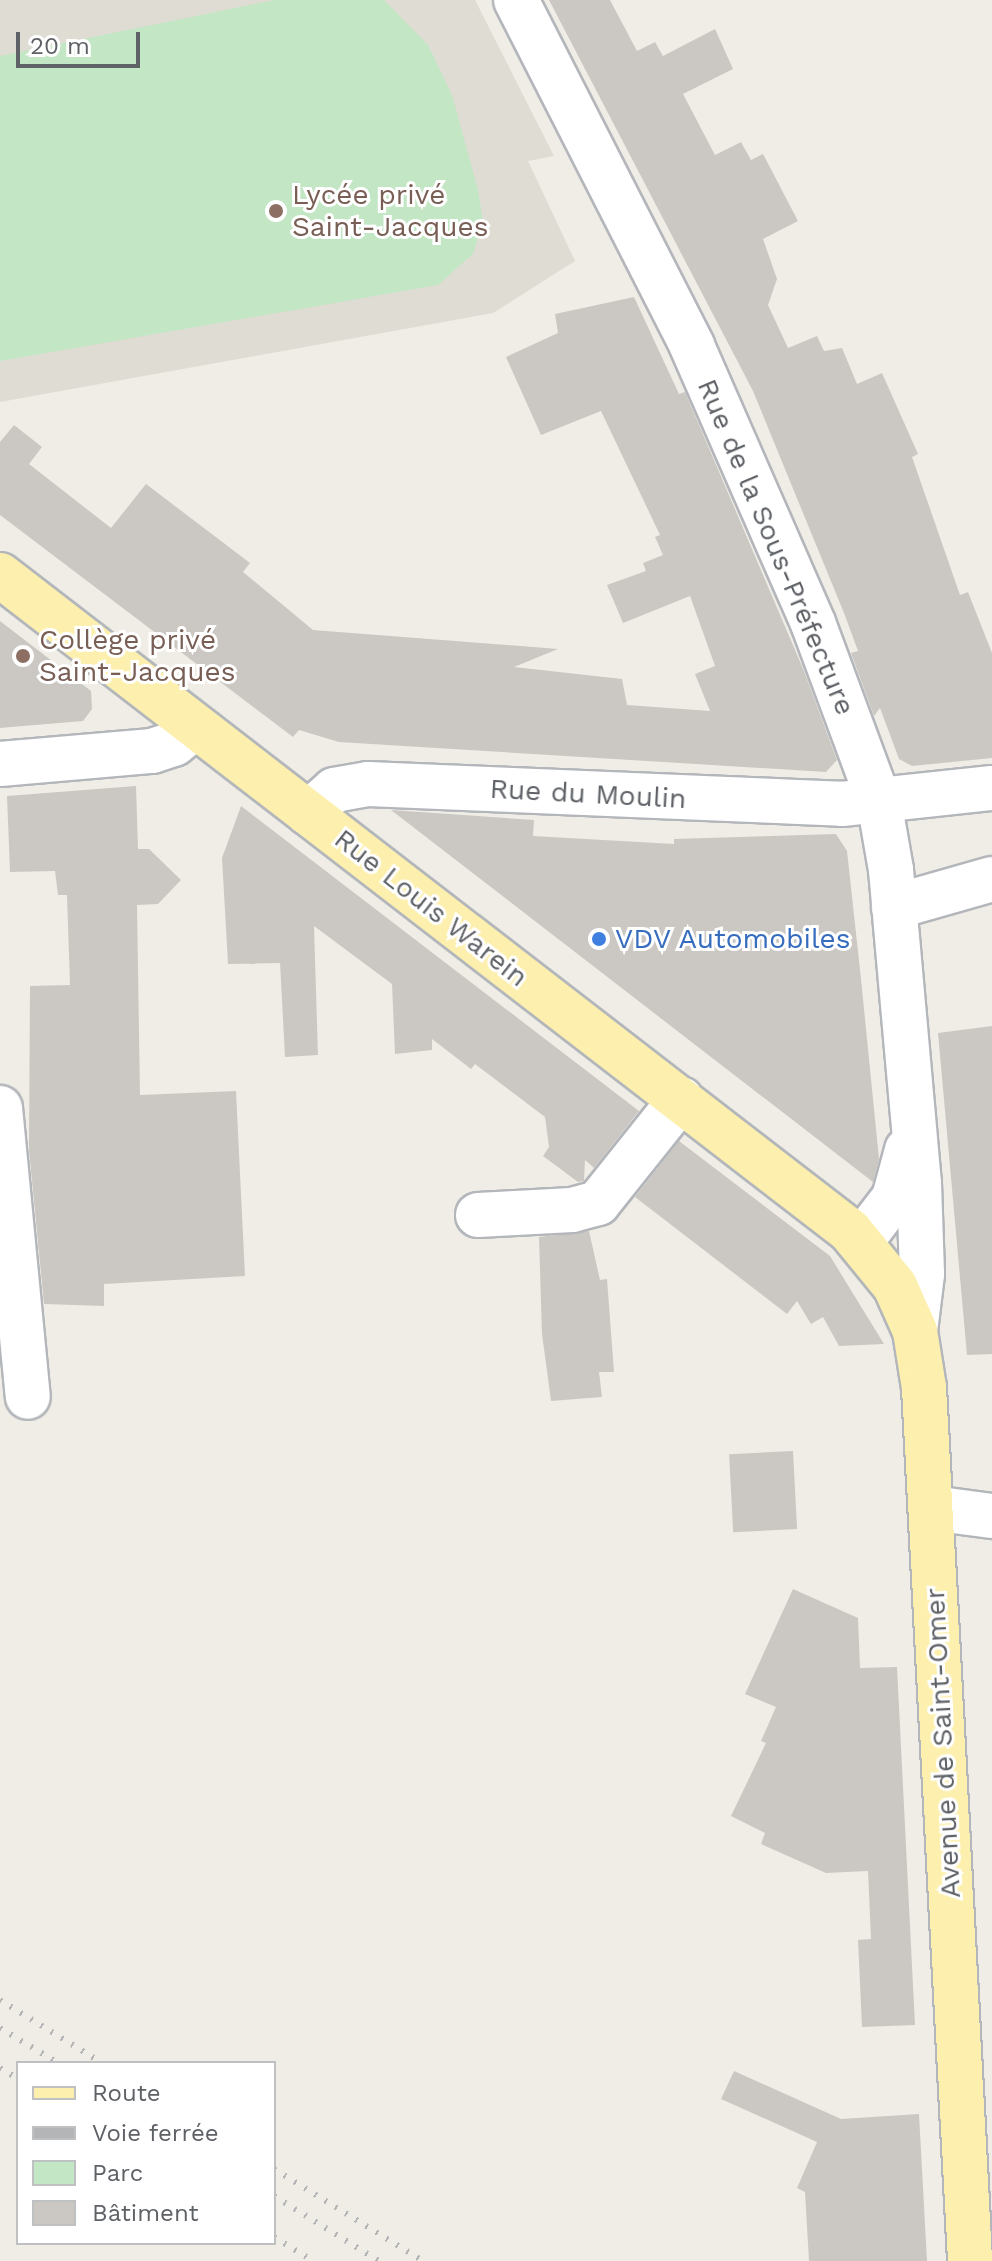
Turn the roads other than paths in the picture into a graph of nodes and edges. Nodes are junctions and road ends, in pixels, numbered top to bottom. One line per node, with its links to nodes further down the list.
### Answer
1 (516, 0): 6 (street, Rue de la Sous-Préfecture)
2 (0, 575): 3 (main road, Rue Louis Warein)
3 (195, 727): 4 (street); 7 (main road, Rue Louis Warein)
4 (0, 764)
5 (992, 788): 6 (street, Rue du Moulin)
6 (879, 801): 7 (street, Rue du Moulin); 9 (street, Rue de la Sous-Préfecture)
7 (308, 813): 10 (main road, Rue Louis Warein)
8 (992, 879): 9 (street)
9 (894, 907): 12 (street, Rue de la Sous-Préfecture)
10 (681, 1099): 13 (street); 14 (main road, Rue Louis Warein)
11 (0, 1108): 16 (street)
12 (910, 1132): 14 (street, Rue de la Sous-Préfecture); 15 (street, Rue de la Sous-Préfecture)
13 (478, 1215)
14 (861, 1241): 15 (main road, Avenue de Saint-Omer)
15 (915, 1331): 17 (main road, Avenue de Saint-Omer)
16 (28, 1397)
17 (932, 1508): 18 (street); 19 (main road, Avenue de Saint-Omer)
18 (992, 1516)
19 (970, 2261)

